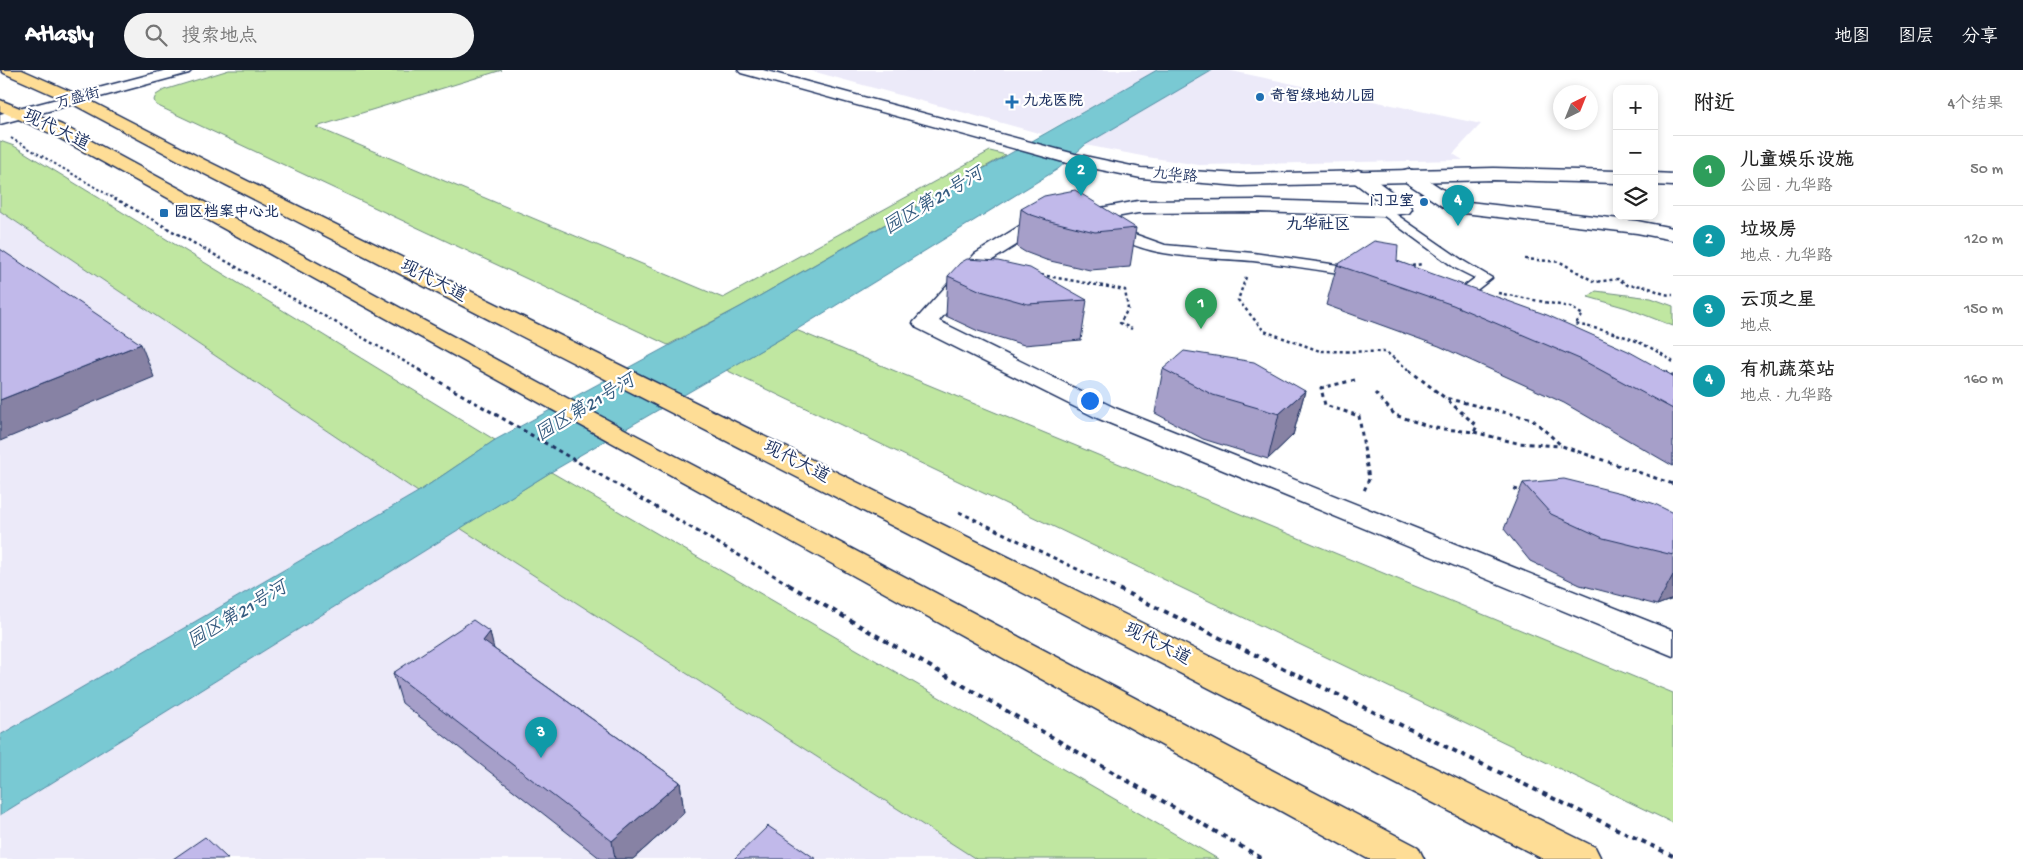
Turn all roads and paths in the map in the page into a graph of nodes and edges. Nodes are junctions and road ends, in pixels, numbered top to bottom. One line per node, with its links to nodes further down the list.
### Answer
1 (9, 70): 5 (main road, 现代大道)
2 (150, 70): 5 (street, 万盛街)
3 (184, 70): 5 (street, 万盛街)
4 (746, 70): 9 (street, 九华路)
5 (68, 96): 6 (street, 万盛街); 42 (main road, 现代大道)
6 (5, 110): 41 (main road, 现代大道)
7 (7, 135): 40 (path)
8 (1408, 175): 9 (street, 九华路); 10 (street, 九华路); 15 (street)
9 (1358, 176): 13 (street)
10 (1613, 177)
11 (1658, 178): 12 (street)
12 (1673, 180)
13 (1384, 210): 14 (street); 18 (lane)
14 (1099, 215): 16 (lane); 37 (street)
15 (1673, 234)
16 (1252, 257): 20 (lane); 30 (path)
17 (1525, 259): 22 (path)
18 (1460, 265): 20 (path); 21 (lane)
19 (1033, 274): 24 (path)
20 (1382, 276)
21 (1477, 285): 23 (lane); 25 (path)
22 (1673, 295)
23 (1482, 308)
24 (1132, 329)
25 (1673, 362)
26 (1658, 369): 27 (path)
27 (1673, 375)
28 (1355, 380): 37 (path)
29 (1376, 393): 31 (path)
30 (1444, 398): 31 (path); 32 (path)
31 (1474, 432): 32 (path)
32 (1562, 446): 33 (path)
33 (1673, 484)
34 (1514, 489): 35 (path)
35 (1532, 493)
36 (955, 510): 39 (path)
37 (1354, 514): 38 (street)
38 (1673, 644)
39 (1673, 856)
40 (1263, 859)
41 (1404, 859)
42 (1581, 859)

